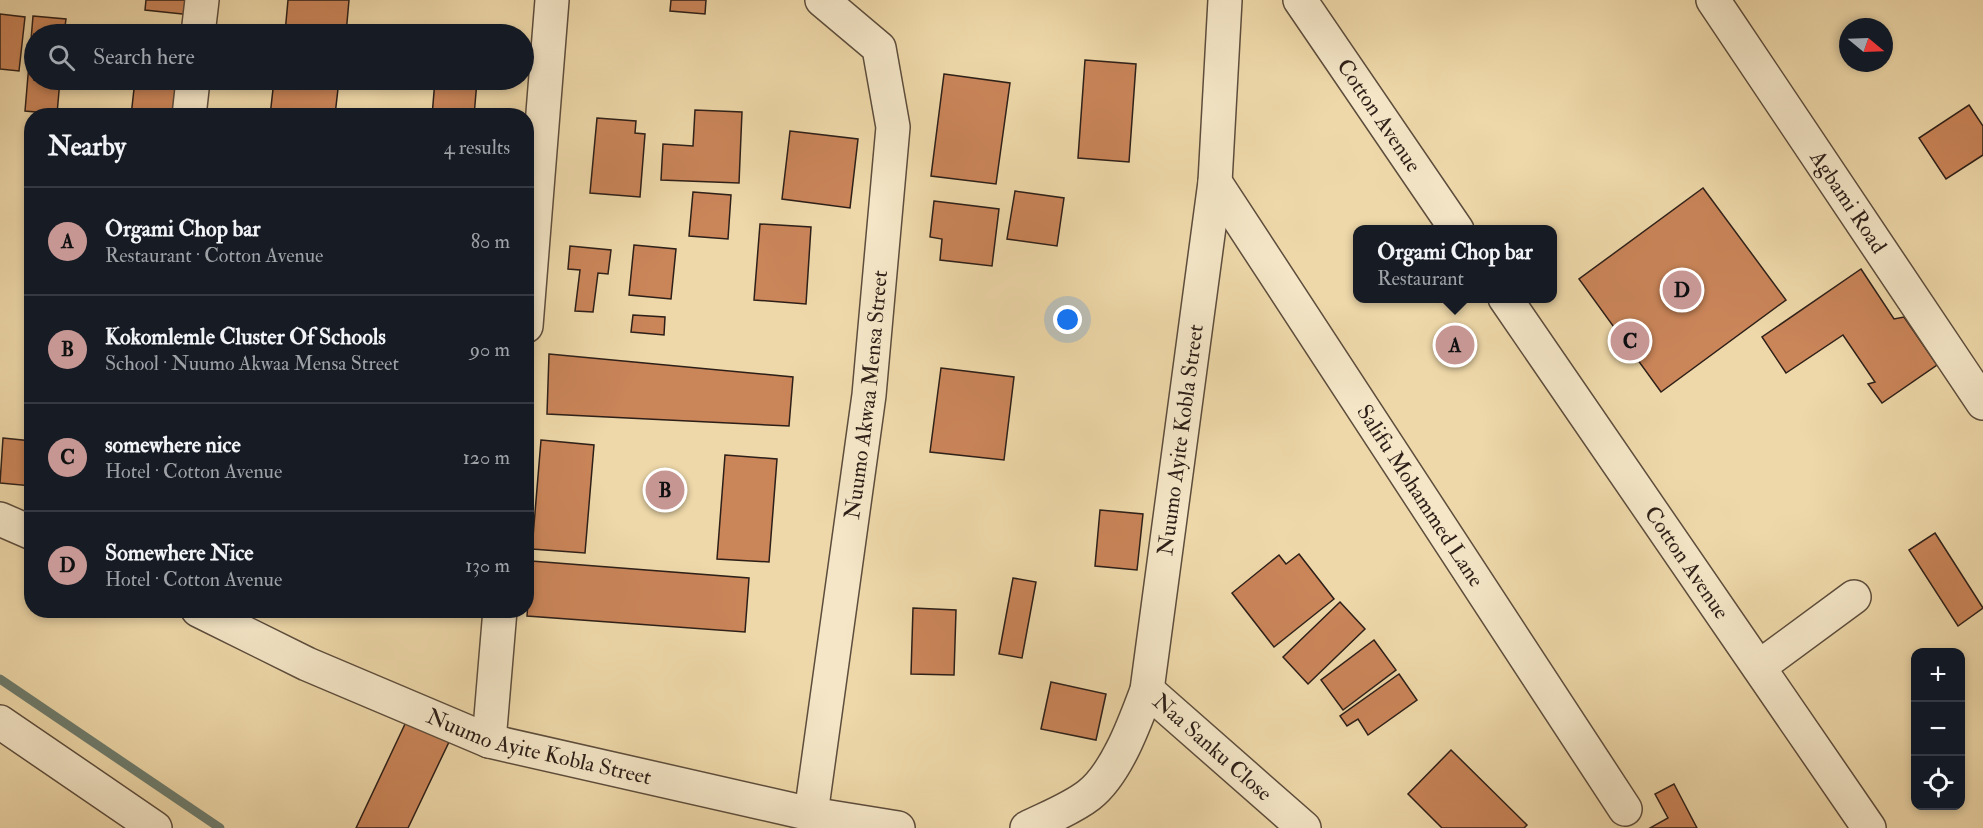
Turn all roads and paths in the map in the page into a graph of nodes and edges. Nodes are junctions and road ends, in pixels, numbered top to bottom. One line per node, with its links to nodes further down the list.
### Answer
1 (202, 0): 7 (street)
2 (552, 0): 12 (street)
3 (822, 0): 25 (street, Nuumo Akwaa Mensa Street)
4 (1225, 0): 10 (street, Nuumo Ayite Kobla Street)
5 (1300, 0): 11 (street, Cotton Avenue)
6 (1713, 0): 14 (street, Agbami Road)
7 (199, 24)
8 (192, 90): 9 (street)
9 (190, 108)
10 (1215, 183): 21 (street, Nuumo Ayite Kobla Street); 24 (street, Salifu Mohammed Lane)
11 (1454, 225)
12 (534, 226)
13 (1507, 303): 20 (street, Cotton Avenue)
14 (1983, 403)
15 (0, 519): 16 (street)
16 (24, 530)
17 (1854, 597): 20 (street)
18 (214, 618): 23 (street, Nuumo Ayite Kobla Street)
19 (499, 618): 23 (street)
20 (1759, 666): 30 (street, Cotton Avenue)
21 (1147, 690): 28 (street, Nuumo Ayite Kobla Street); 29 (street, Naa Sanku Close)
22 (0, 722): 26 (street)
23 (489, 741): 25 (street, Nuumo Ayite Kobla Street)
24 (1625, 810)
25 (811, 814): 27 (street, Nuumo Ayite Kobla Street)
26 (155, 828)
27 (898, 828)
28 (1027, 828)
29 (1304, 828)
30 (1869, 828)

